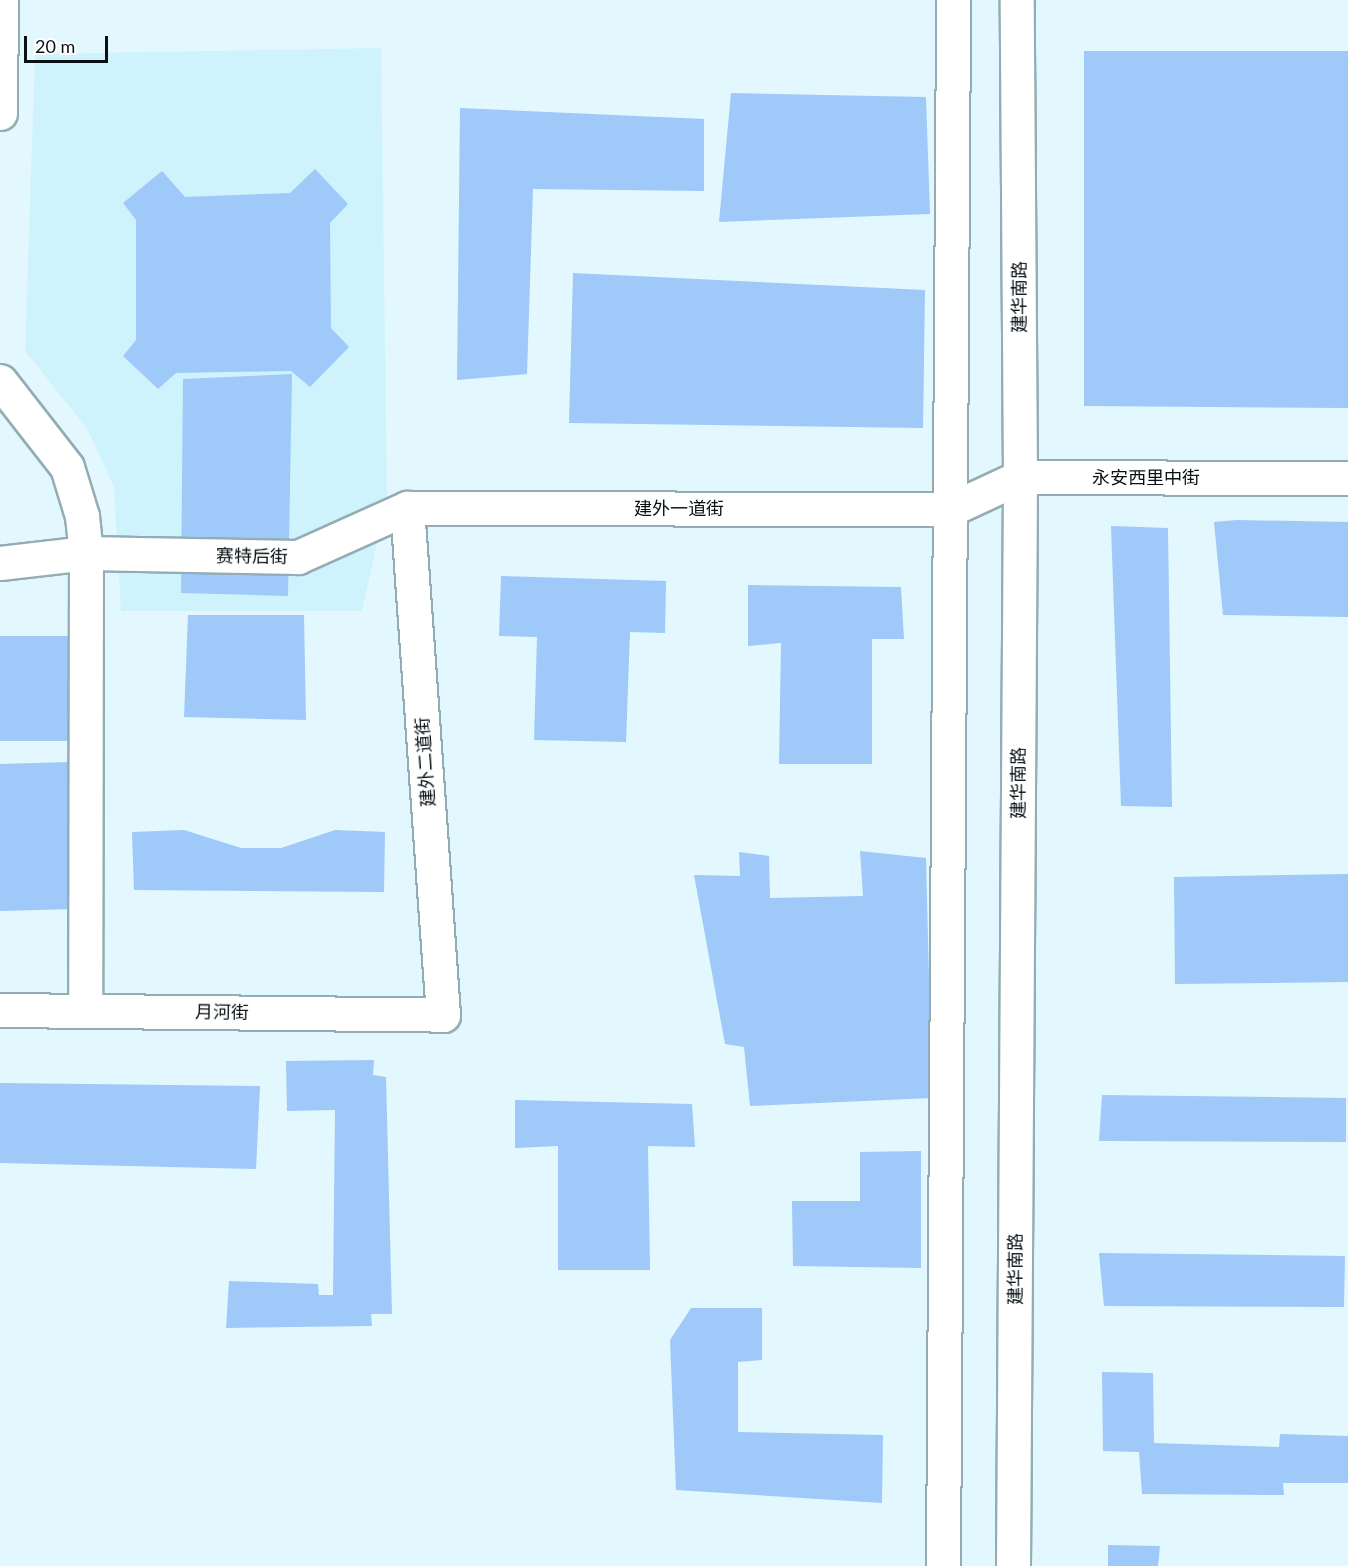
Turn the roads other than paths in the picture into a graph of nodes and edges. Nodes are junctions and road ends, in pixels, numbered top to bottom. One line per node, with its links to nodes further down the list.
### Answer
1 (1, 0): 4 (street)
2 (953, 0): 9 (street)
3 (1017, 0): 6 (street, 建华南路)
4 (0, 112)
5 (0, 381): 10 (street)
6 (1020, 477): 7 (street, 永安西里中街); 9 (street, 永安西里中街); 16 (street, 建华南路)
7 (1348, 478)
8 (407, 508): 9 (street, 建外一道街); 10 (street, 赛特后街); 14 (street, 建外二道街)
9 (951, 509): 15 (street)
10 (86, 553): 11 (street, 赛特后街); 13 (street)
11 (0, 563)
12 (0, 1010): 13 (street, 月河街)
13 (85, 1011): 14 (street, 月河街)
14 (443, 1015)
15 (944, 1566)
16 (1013, 1566)

